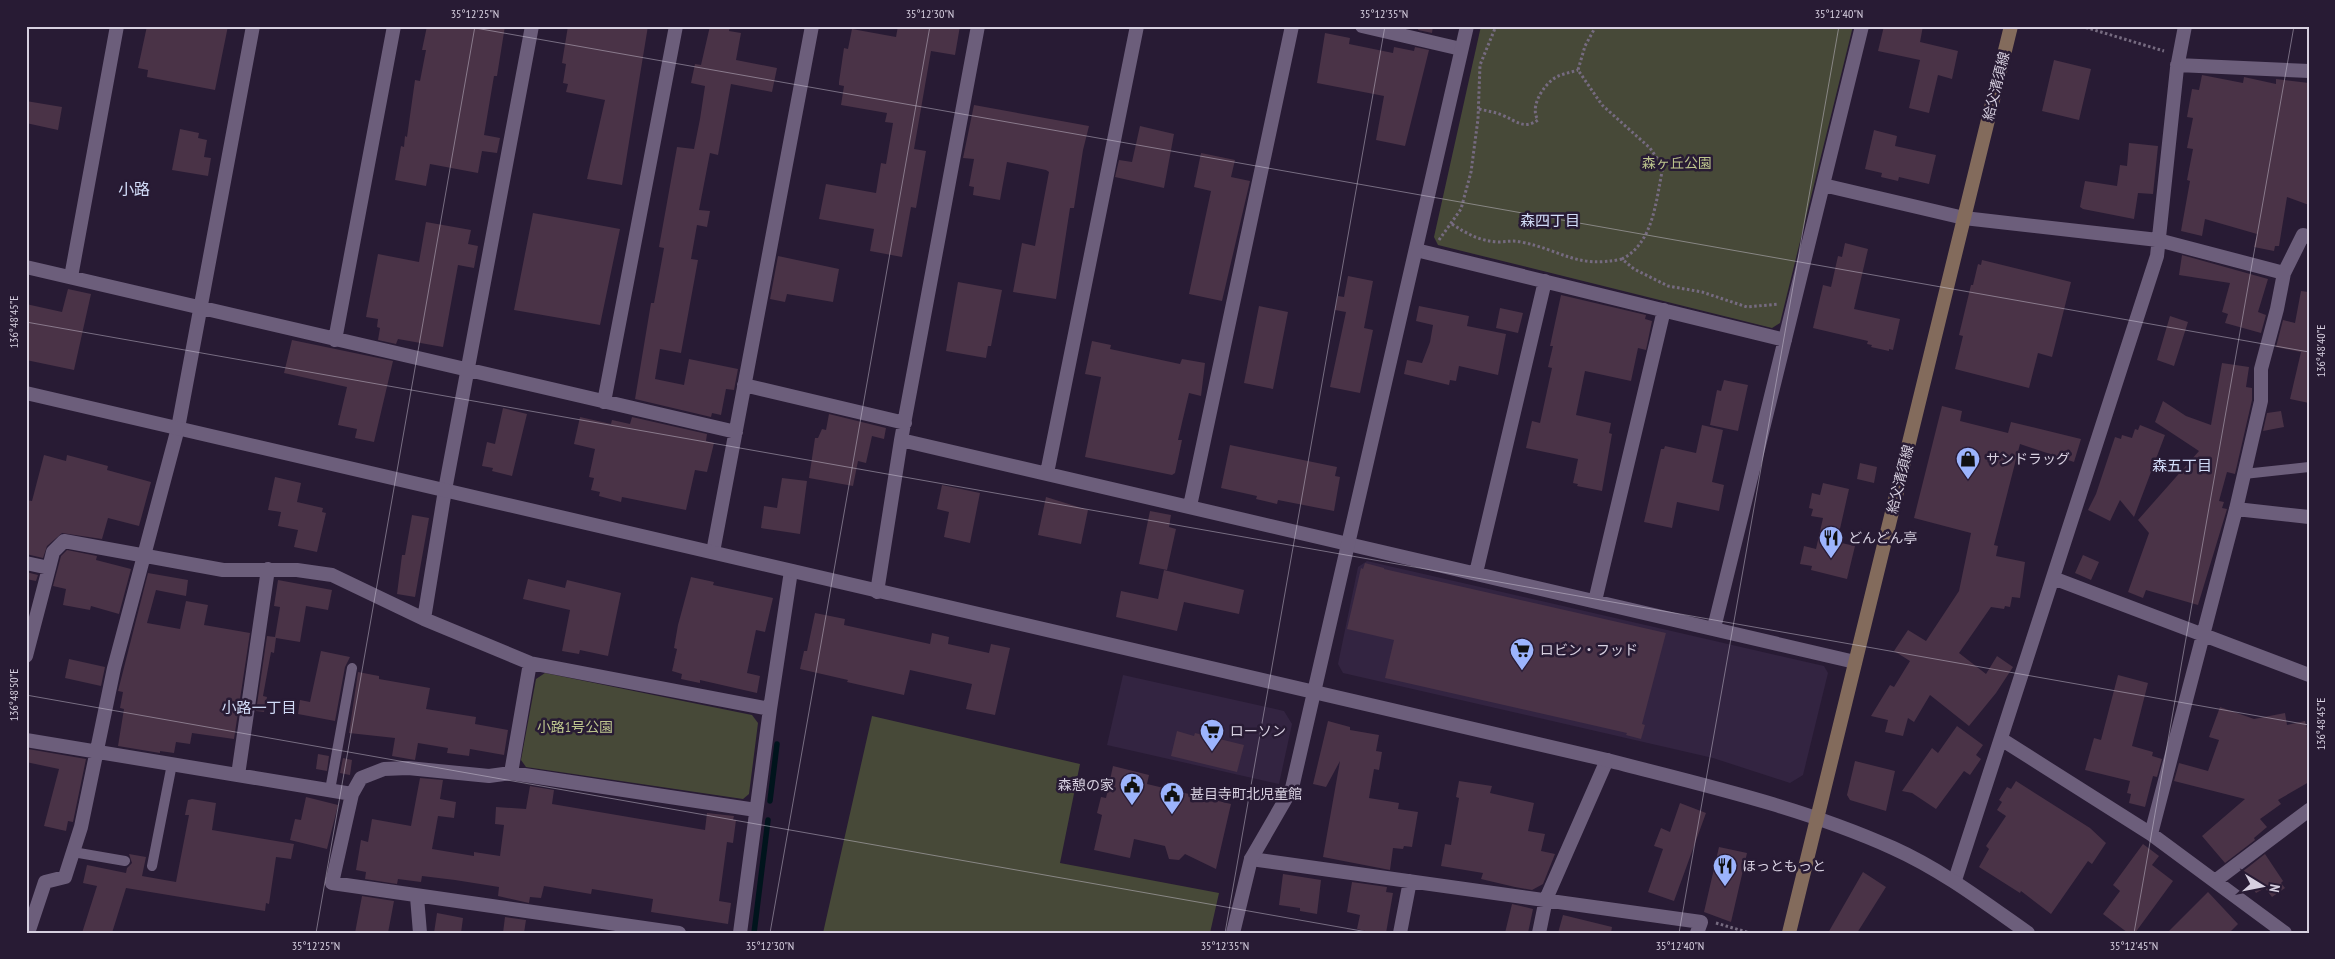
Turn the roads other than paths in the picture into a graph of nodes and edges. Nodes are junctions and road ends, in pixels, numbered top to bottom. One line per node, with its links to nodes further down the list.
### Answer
1 (117, 26): 25 (street)
2 (253, 26): 27 (street)
3 (394, 26): 29 (street)
4 (532, 26): 31 (street)
5 (676, 26): 34 (street)
6 (812, 26): 32 (street)
7 (978, 26): 35 (street)
8 (1137, 26): 40 (street)
9 (1292, 26): 43 (street)
10 (1362, 26): 15 (street)
11 (1466, 26): 15 (street)
12 (1862, 26): 18 (street)
13 (2011, 26): 19 (main road, 給父清須線)
14 (2185, 26): 16 (street)
15 (1461, 49): 22 (street)
16 (2178, 61): 17 (street); 21 (street)
17 (2309, 71)
18 (1823, 185): 19 (street); 30 (street)
19 (1964, 218): 21 (street); 61 (main road, 給父清須線)
20 (2309, 237): 24 (street)
21 (2158, 240): 24 (street); 54 (street)
22 (1416, 250): 26 (street); 46 (street)
23 (26, 267): 25 (street)
24 (2284, 273): 41 (street)
25 (71, 277): 27 (street)
26 (1545, 281): 28 (street); 53 (street)
27 (200, 307): 29 (street); 36 (street)
28 (1664, 310): 30 (street); 56 (street)
29 (336, 340): 31 (street)
30 (1785, 340): 58 (street)
31 (468, 370): 34 (street); 42 (street)
32 (744, 386): 35 (street); 37 (street)
33 (26, 393): 36 (street)
34 (604, 402): 37 (street)
35 (904, 422): 38 (street)
36 (178, 428): 42 (street); 48 (street)
37 (736, 432): 47 (street)
38 (901, 440): 40 (street); 55 (street)
39 (2309, 467): 41 (lane)
40 (1047, 474): 43 (street)
41 (2244, 474): 44 (street)
42 (445, 490): 47 (street); 57 (street)
43 (1190, 506): 46 (street)
44 (2236, 509): 45 (street); 59 (street)
45 (2309, 517)
46 (1347, 542): 53 (street); 65 (street)
47 (713, 552): 52 (street)
48 (143, 555): 50 (street); 51 (street); 69 (street)
49 (26, 563): 50 (street)
50 (49, 568): 60 (street)
51 (268, 569): 57 (street); 73 (street)
52 (791, 571): 55 (street); 66 (street)
53 (1476, 573): 56 (street)
54 (2053, 578): 59 (street); 67 (street)
55 (877, 592): 65 (street)
56 (1594, 601): 58 (street)
57 (424, 619): 62 (street)
58 (1714, 628): 61 (street)
59 (2203, 634): 64 (street); 79 (street)
60 (26, 656)
61 (1855, 662): 78 (main road, 給父清須線)
62 (530, 663): 66 (street); 72 (street)
63 (352, 668): 74 (lane)
64 (2309, 675)
65 (1313, 692): 70 (street); 81 (street)
66 (770, 709): 76 (street)
67 (2001, 739): 79 (street); 84 (street)
68 (26, 740): 69 (street)
69 (96, 753): 71 (street); 80 (street)
70 (1607, 760): 78 (street); 88 (street)
71 (172, 764): 73 (street); 83 (lane)
72 (511, 774): 75 (street); 76 (street)
73 (238, 775): 74 (street)
74 (330, 790): 75 (street)
75 (352, 794): 87 (street)
76 (756, 810): 93 (street)
77 (2309, 810): 86 (street)
78 (1816, 818): 84 (street); 97 (main road, 給父清須線)
79 (2151, 834): 86 (street)
80 (73, 852): 82 (lane); 90 (street)
81 (1251, 859): 85 (street); 94 (street)
82 (125, 861)
83 (152, 866)
84 (1955, 880): 98 (street)
85 (1410, 881): 88 (street); 95 (street)
86 (2215, 881): 99 (street)
87 (417, 897): 91 (street); 92 (street)
88 (1546, 899): 89 (street); 96 (street)
89 (1699, 928)
90 (28, 933)
91 (420, 933)
92 (679, 933)
93 (740, 933)
94 (1233, 933)
95 (1400, 933)
96 (1539, 933)
97 (1789, 933)
98 (2028, 933)
99 (2284, 933)

